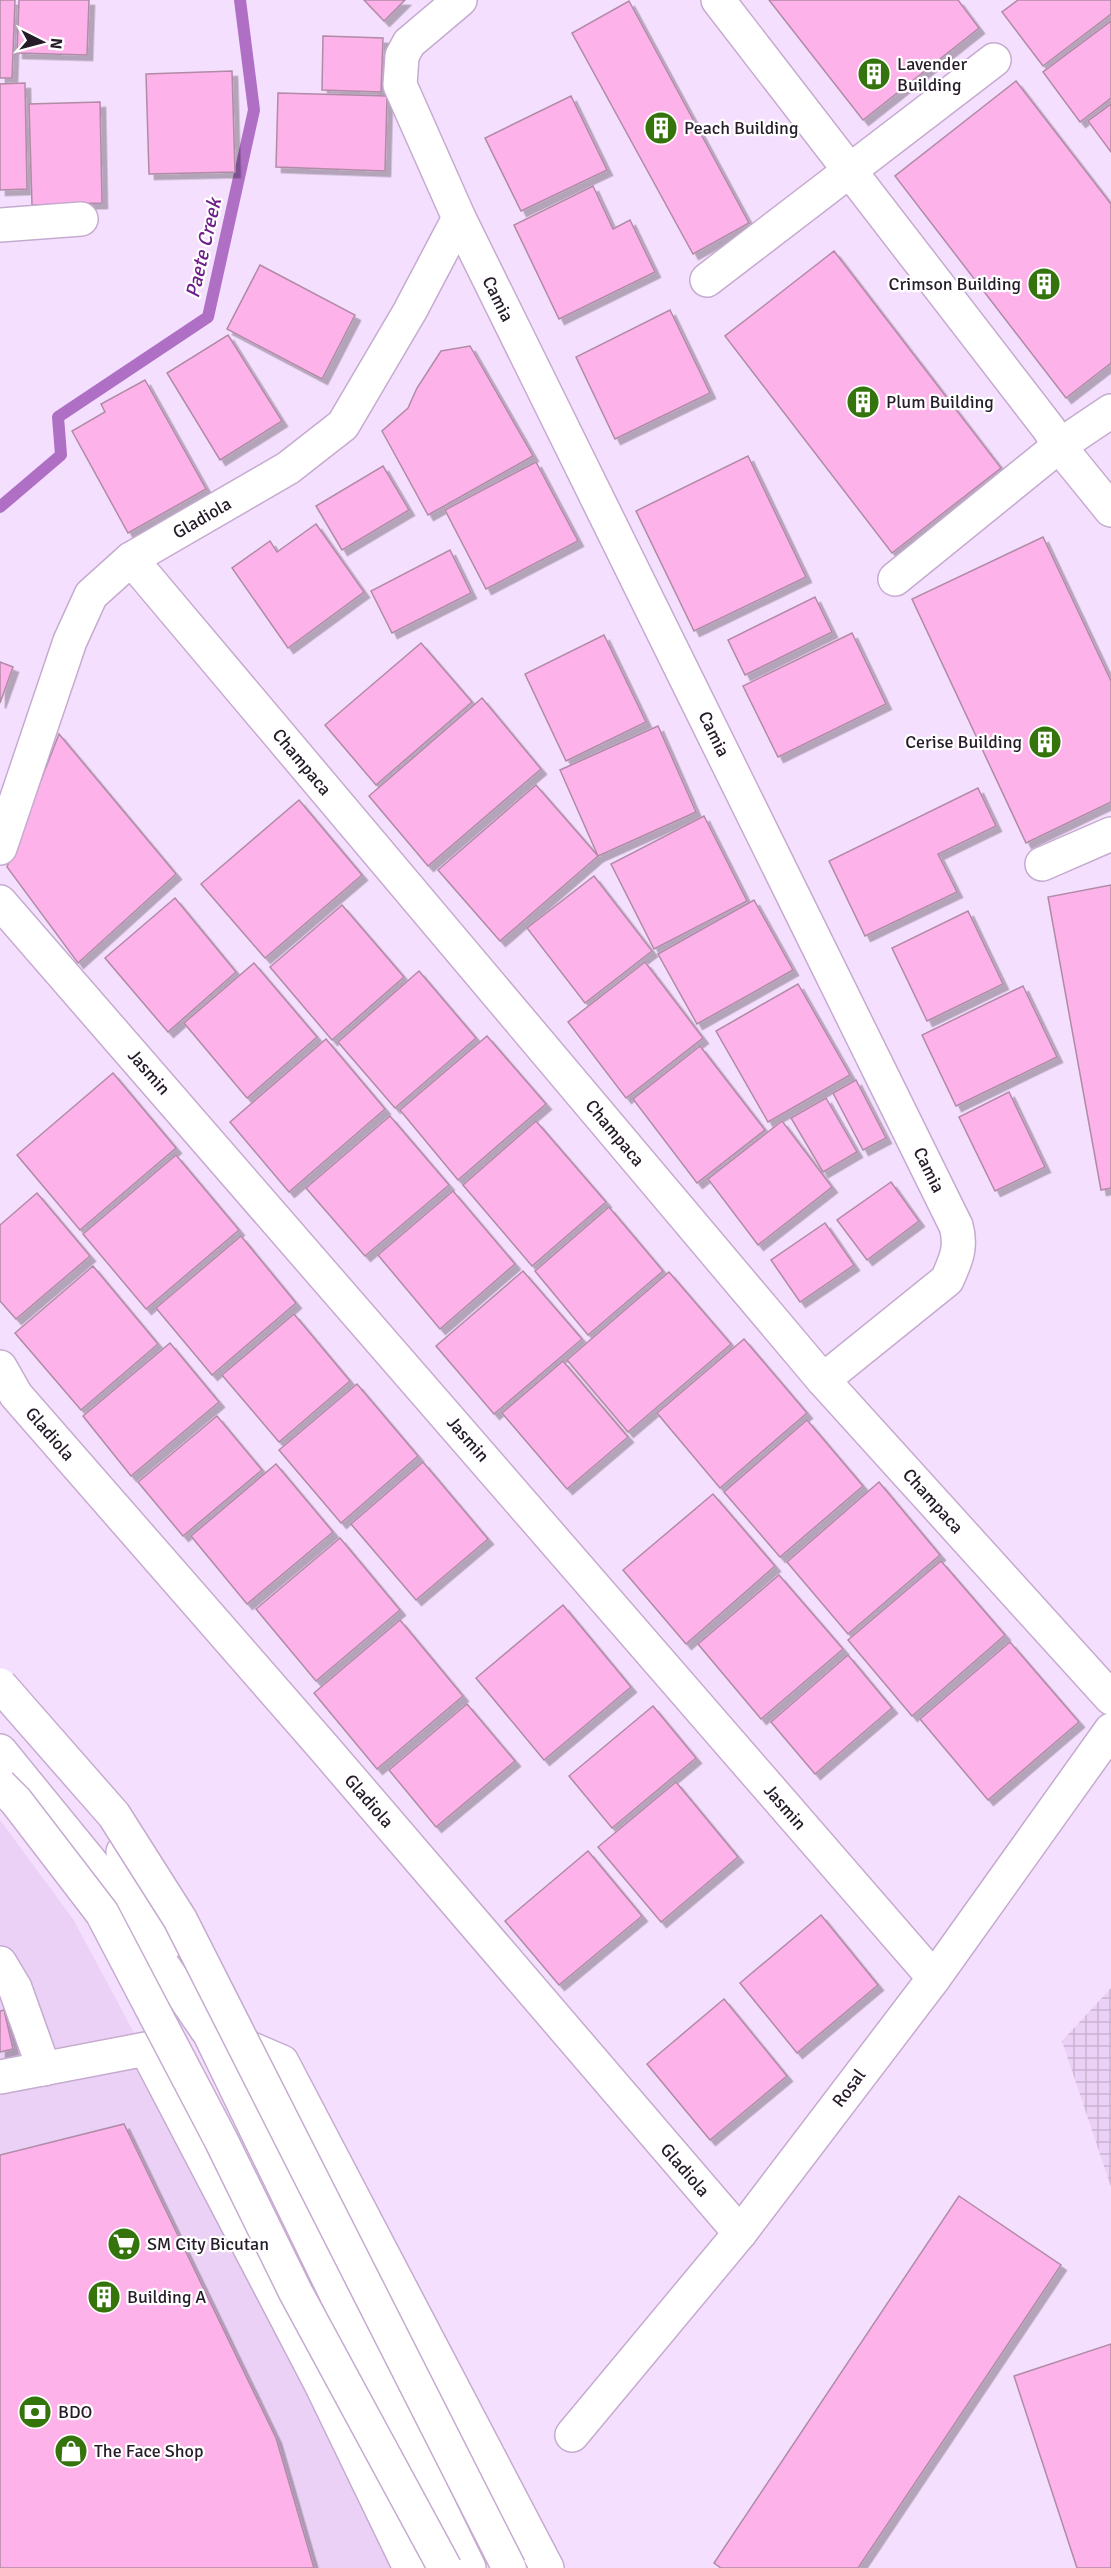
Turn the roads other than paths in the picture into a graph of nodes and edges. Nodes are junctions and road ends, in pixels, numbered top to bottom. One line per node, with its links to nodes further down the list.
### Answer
1 (460, 0): 5 (main road, Camia)
2 (718, 0): 4 (main road)
3 (994, 60): 4 (main road)
4 (851, 172): 8 (main road); 10 (main road)
5 (459, 218): 12 (main road, Gladiola); 19 (main road, Camia)
6 (81, 219): 7 (main road)
7 (0, 225)
8 (707, 280)
9 (1111, 411): 10 (main road)
10 (1059, 446): 11 (main road); 13 (main road)
11 (1111, 510)
12 (131, 559): 15 (main road, Gladiola); 19 (main road, Champaca)
13 (895, 579)
14 (1111, 834): 16 (main road)
15 (0, 848)
16 (1042, 864)
17 (0, 902): 27 (main road, Jasmin)
18 (0, 1367): 32 (main road, Gladiola)
19 (823, 1380): 21 (main road, Champaca)
20 (0, 1685): 36 (main road, bridge)
21 (1111, 1698)
22 (0, 1701): 28 (main road)
23 (1111, 1730): 27 (main road, Rosal)
24 (0, 1751): 28 (main road)
25 (0, 1785): 34 (main road, bridge)
26 (0, 1963): 30 (main road)
27 (934, 1978): 32 (main road, Rosal)
28 (207, 2030): 29 (main road); 34 (main road); 37 (main road)
29 (146, 2049): 30 (main road); 35 (main road)
30 (44, 2069): 31 (main road)
31 (0, 2077)
32 (740, 2233): 33 (main road, Rosal)
33 (572, 2435)
34 (462, 2566)
35 (410, 2568)
36 (509, 2568)
37 (547, 2568)

